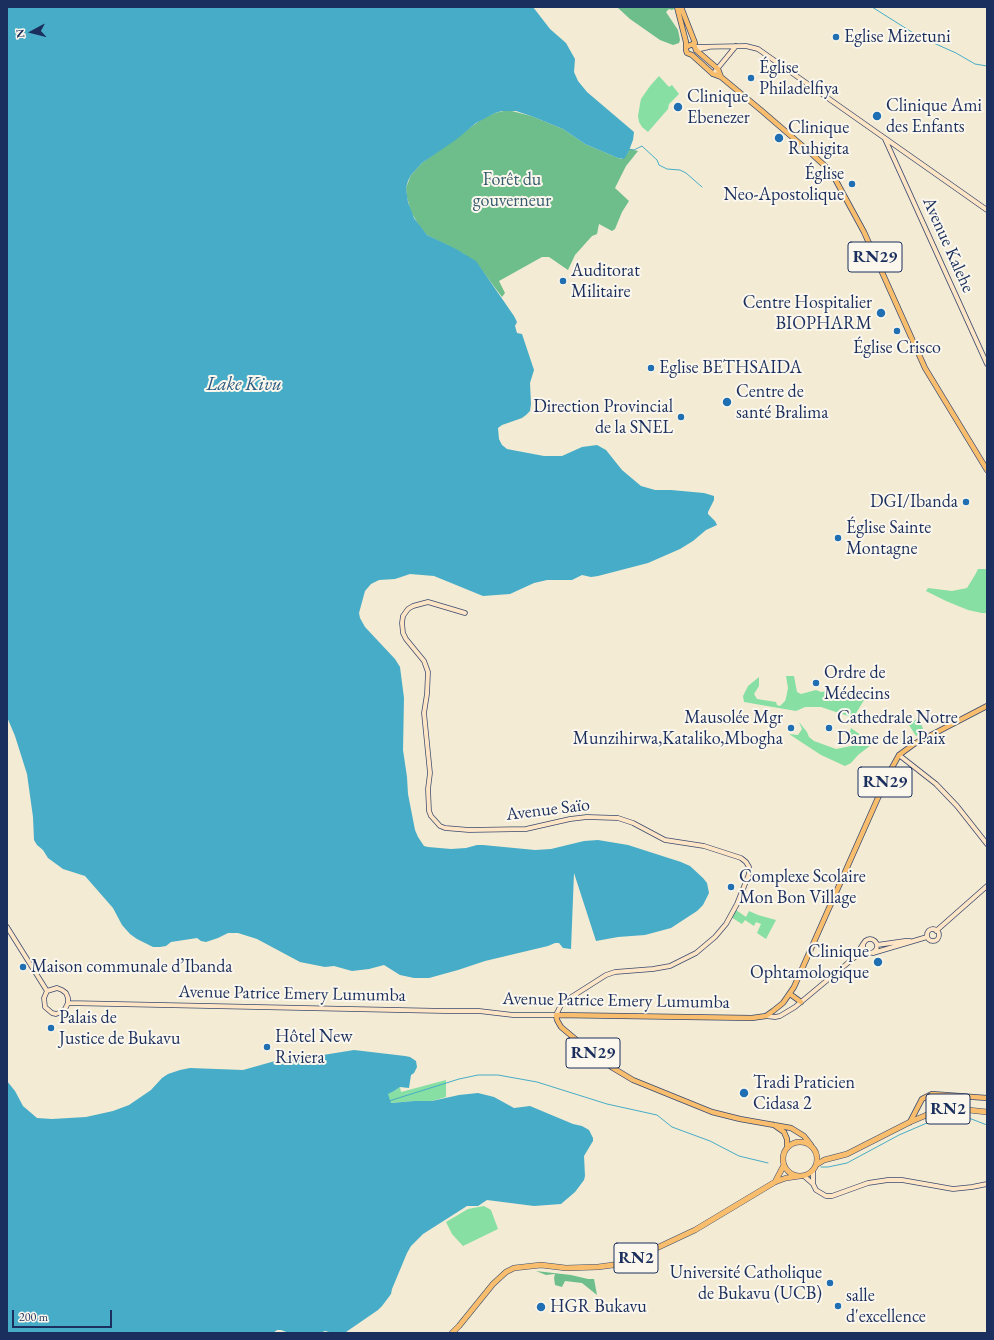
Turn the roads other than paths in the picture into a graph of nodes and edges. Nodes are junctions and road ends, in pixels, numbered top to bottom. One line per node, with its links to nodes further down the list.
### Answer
1 (679, 8): 3 (main road, RN29); 4 (main road, RN29)
2 (736, 46): 4 (street); 6 (street); 9 (street)
3 (686, 47): 4 (main road); 5 (main road, RN29)
4 (696, 47): 5 (main road); 6 (main road, RN29)
5 (692, 55): 7 (main road, RN29)
6 (718, 69): 7 (street); 8 (main road, RN29)
7 (713, 74): 8 (main road, RN29)
8 (721, 77): 12 (main road, RN29)
9 (884, 137): 10 (street); 11 (street, Avenue Kalehe)
10 (987, 210)
11 (987, 364)
12 (987, 470)
13 (465, 613): 30 (street, Avenue Saïo)
14 (987, 706): 15 (main road, RN29)
15 (899, 755): 16 (street); 27 (main road, RN29)
16 (987, 844)
17 (987, 886): 19 (street)
18 (7, 928): 26 (street)
19 (936, 931): 20 (street); 20 (street)
20 (927, 938): 21 (street)
21 (911, 941): 23 (street); 24 (street)
22 (863, 944): 23 (street); 24 (street); 25 (street)
23 (877, 945): 24 (street)
24 (871, 953): 25 (street)
25 (854, 957): 28 (street)
26 (47, 991): 29 (street); 29 (street)
27 (790, 994): 28 (main road); 31 (main road, RN29)
28 (801, 1002): 31 (street)
29 (68, 1003): 30 (street, Avenue Patrice Emery Lumumba)
30 (556, 1015): 31 (main road, Avenue Patrice Emery Lumumba / RN29); 35 (main road, RN29)
31 (766, 1016)
32 (987, 1098): 34 (main road)
33 (987, 1112): 34 (highway, RN2)
34 (910, 1122): 39 (highway, RN2)
35 (772, 1124): 36 (main road, RN29); 37 (main road)
36 (811, 1146): 37 (highway); 38 (highway)
37 (787, 1147): 40 (highway)
38 (816, 1154): 39 (highway, RN2); 41 (highway)
39 (834, 1157): 41 (highway, RN2)
40 (784, 1165): 42 (highway); 43 (highway)
41 (815, 1168): 42 (highway); 44 (street)
42 (802, 1176): 43 (highway, RN2); 44 (street)
43 (775, 1182): 46 (highway, RN2)
44 (813, 1184): 45 (street)
45 (987, 1184)
46 (452, 1333)

